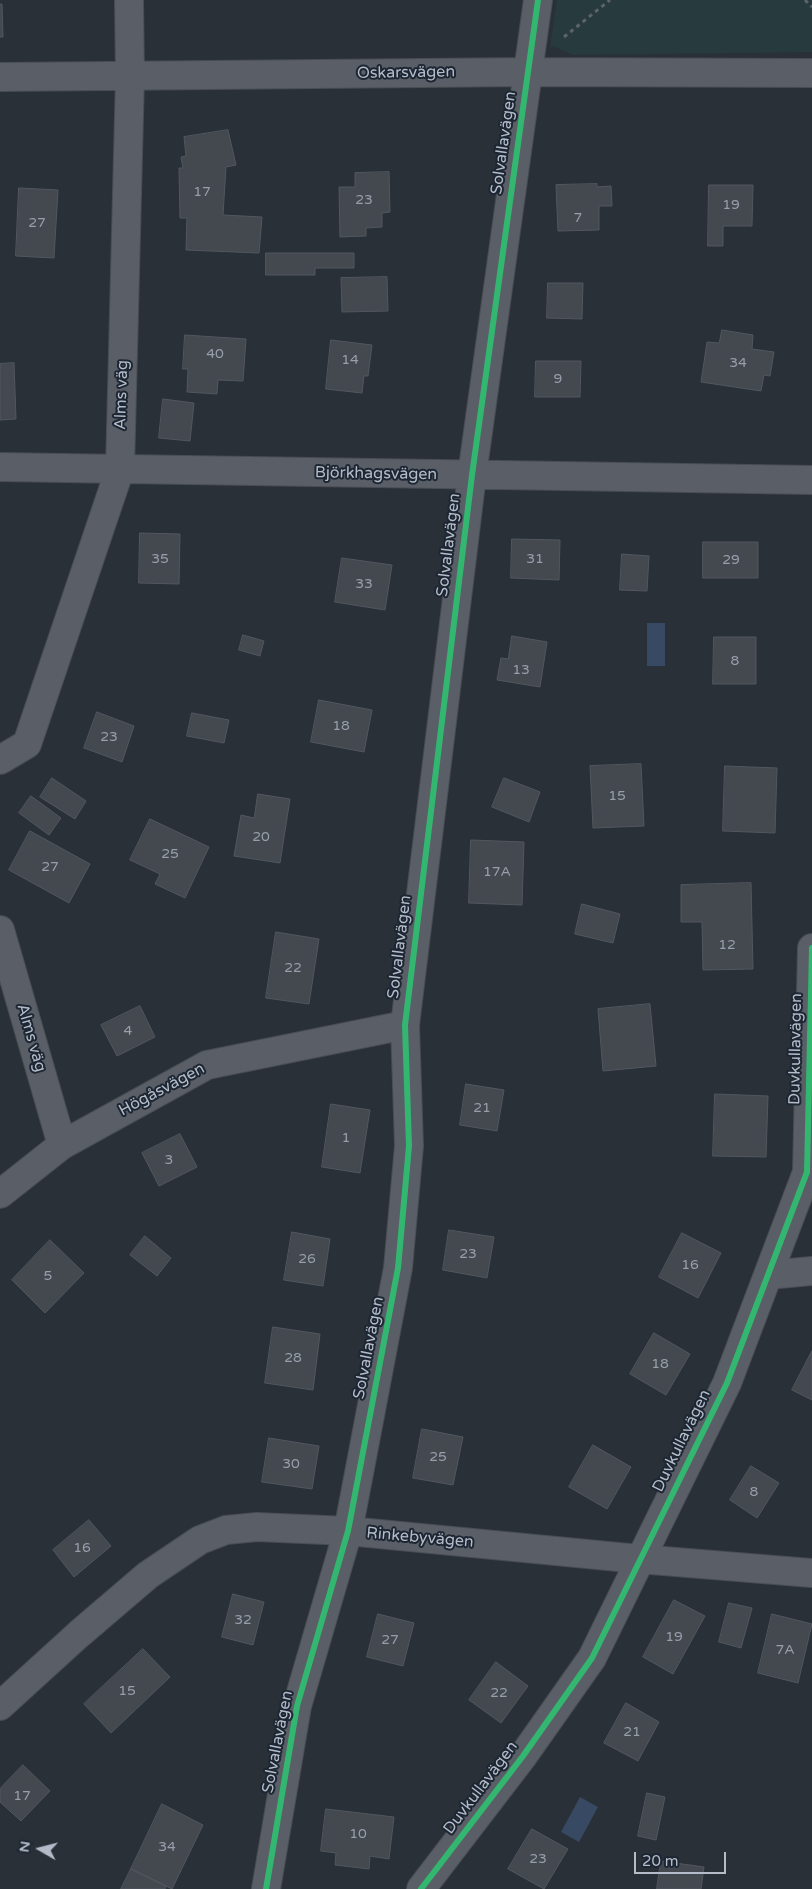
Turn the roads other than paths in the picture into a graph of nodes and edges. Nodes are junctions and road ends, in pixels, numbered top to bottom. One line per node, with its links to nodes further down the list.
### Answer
1 (129, 0): 5 (street, Alms väg)
2 (538, 0): 3 (street, Solvallavägen)
3 (528, 72): 4 (street, Oskarsvägen); 5 (street, Oskarsvägen); 9 (street, Solvallavägen)
4 (812, 73)
5 (130, 76): 6 (street, Oskarsvägen); 8 (street, Alms väg)
6 (0, 77)
7 (0, 467): 8 (street, Björkhagsvägen)
8 (120, 469): 9 (street, Björkhagsvägen); 11 (street, Alms väg)
9 (472, 475): 10 (street, Björkhagsvägen); 14 (street, Solvallavägen)
10 (812, 480)
11 (0, 760)
12 (0, 930): 15 (street, Alms väg)
13 (812, 948): 18 (street, Duvkullavägen)
14 (405, 1024): 15 (street, Högåsvägen); 19 (street, Solvallavägen)
15 (62, 1145): 16 (street, Högåsvägen)
16 (0, 1194)
17 (812, 1271): 18 (street)
18 (768, 1275): 20 (street, Duvkullavägen)
19 (348, 1532): 20 (street, Rinkebyvägen); 22 (street, Rinkebyvägen); 23 (street, Solvallavägen)
20 (639, 1559): 21 (street, Rinkebyvägen); 24 (street, Duvkullavägen)
21 (812, 1573)
22 (0, 1706)
23 (266, 1889)
24 (421, 1889)

